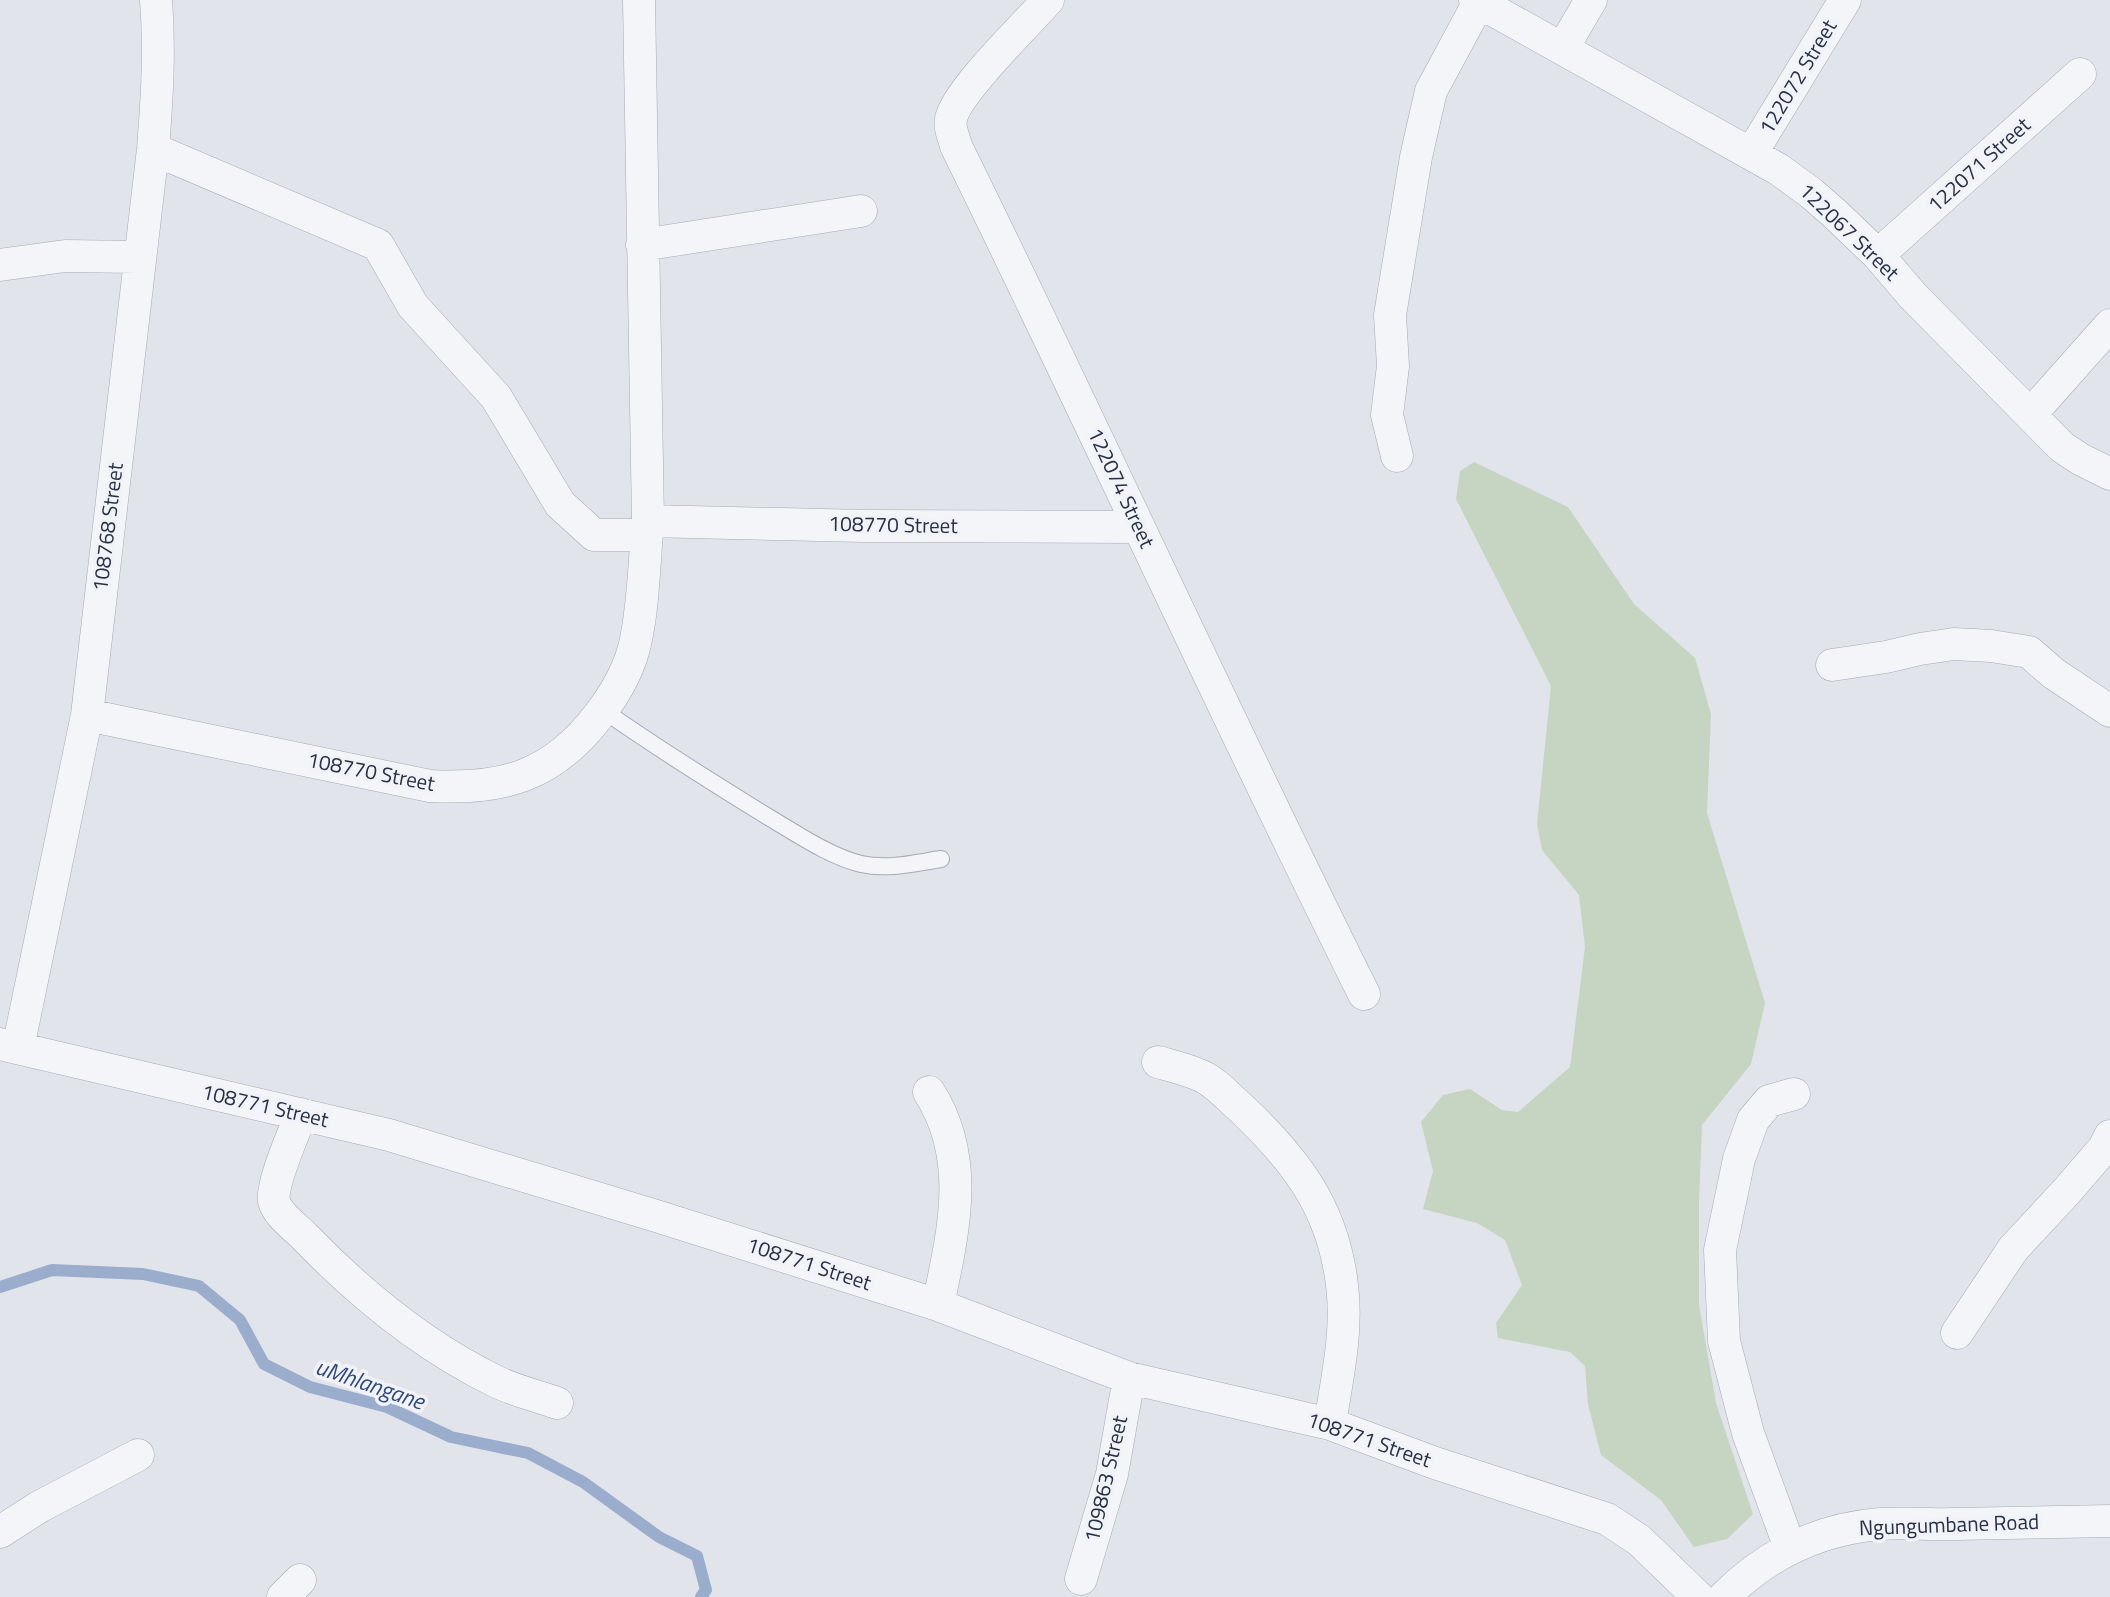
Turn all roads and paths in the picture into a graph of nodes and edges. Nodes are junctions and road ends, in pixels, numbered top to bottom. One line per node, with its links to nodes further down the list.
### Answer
1 (156, 0): 9 (street, 108768 Street)
2 (639, 0): 12 (street, 108770 Street)
3 (1048, 0): 20 (street, 122074 Street)
4 (1591, 0): 7 (street)
5 (1845, 0): 10 (street, 122072 Street)
6 (1477, 1): 7 (street, 122067 Street); 18 (street)
7 (1563, 48): 10 (street, 122067 Street)
8 (2080, 74): 13 (street, 122071 Street)
9 (153, 149): 14 (street, 108768 Street); 21 (street)
10 (1751, 154): 13 (street, 122067 Street)
11 (860, 211): 12 (street)
12 (642, 245): 21 (street, 108770 Street)
13 (1878, 255): 17 (street, 122067 Street)
14 (139, 257): 15 (street); 25 (street, 108768 Street)
15 (0, 265)
16 (2110, 325): 17 (street)
17 (2031, 414): 19 (street, 122067 Street)
18 (1397, 456)
19 (2110, 474)
20 (1139, 527): 21 (street, 108770 Street); 27 (street, 122074 Street)
21 (647, 528): 23 (street, 108770 Street)
22 (1832, 665): 24 (street)
23 (603, 710): 25 (street, 108770 Street); 26 (lane)
24 (2110, 711)
25 (87, 715): 28 (street, 108768 Street)
26 (941, 859)
27 (1364, 994)
28 (9, 1046): 32 (street, 108771 Street)
29 (1158, 1062): 38 (street)
30 (929, 1092): 34 (street)
31 (1794, 1094): 42 (street)
32 (301, 1114): 34 (street, 108771 Street); 37 (street)
33 (2110, 1136): 35 (street)
34 (938, 1305): 36 (street, 108771 Street)
35 (1957, 1333)
36 (1129, 1378): 38 (street, 108771 Street); 43 (street, 109863 Street)
37 (558, 1403)
38 (1330, 1424): 44 (street, 108771 Street)
39 (138, 1455): 41 (street)
40 (2110, 1521): 42 (street, Ngungumbane Road)
41 (0, 1532)
42 (1790, 1548): 45 (street, Ngungumbane Road)
43 (1081, 1579)
44 (1698, 1597)
45 (1724, 1597)

